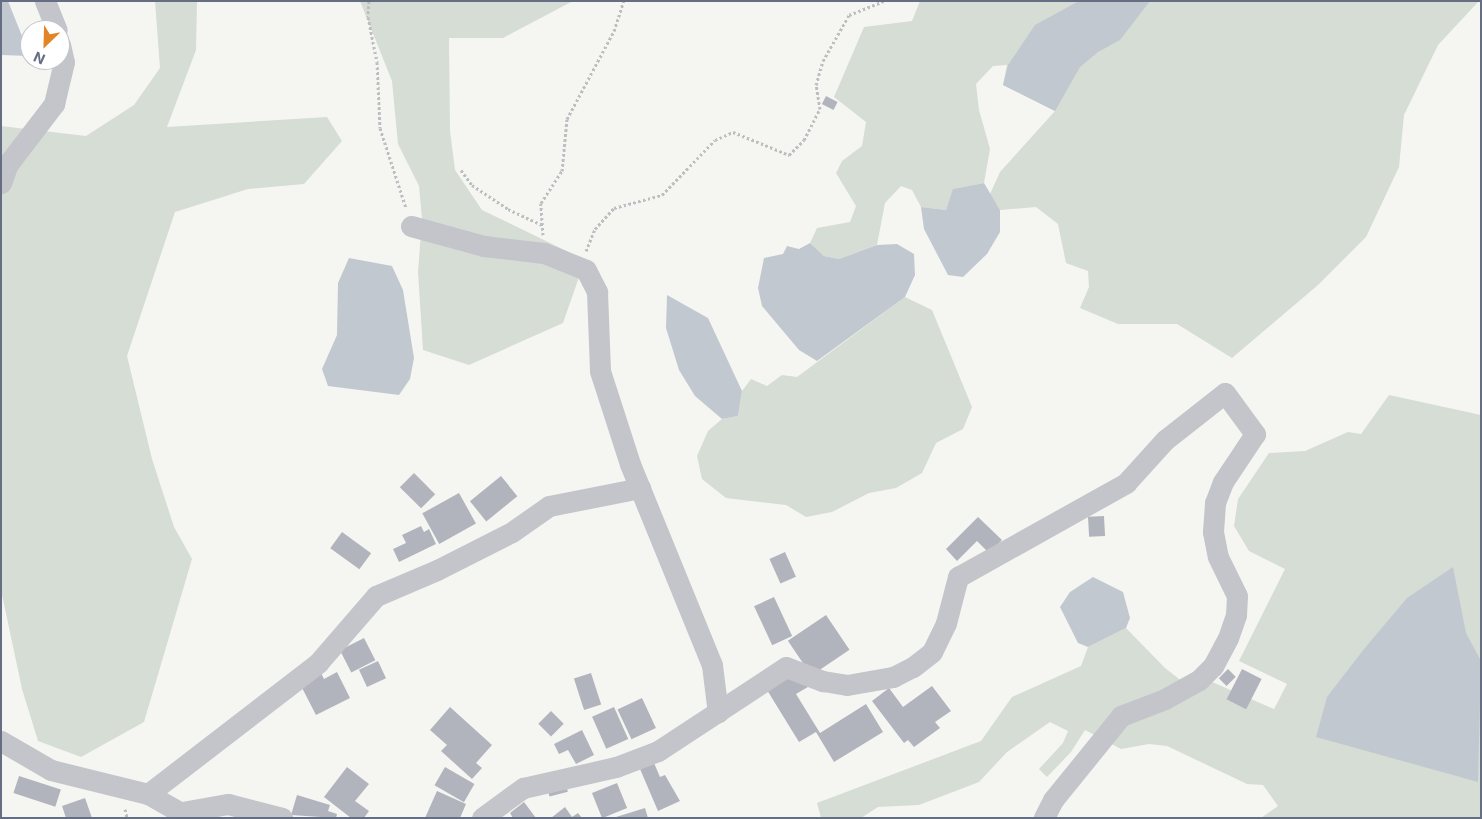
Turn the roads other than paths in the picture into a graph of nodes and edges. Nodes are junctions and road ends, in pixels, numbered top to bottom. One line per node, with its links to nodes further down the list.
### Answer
1 (45, 1): 2 (street)
2 (53, 20)
3 (62, 70): 4 (street)
4 (1, 183)
5 (411, 226): 6 (street)
6 (640, 488): 7 (street); 9 (street)
7 (718, 713): 12 (street); 13 (street)
8 (1, 741): 9 (street)
9 (148, 794): 10 (street)
10 (186, 815): 11 (street)
11 (282, 818)
12 (482, 818)
13 (1044, 818)

